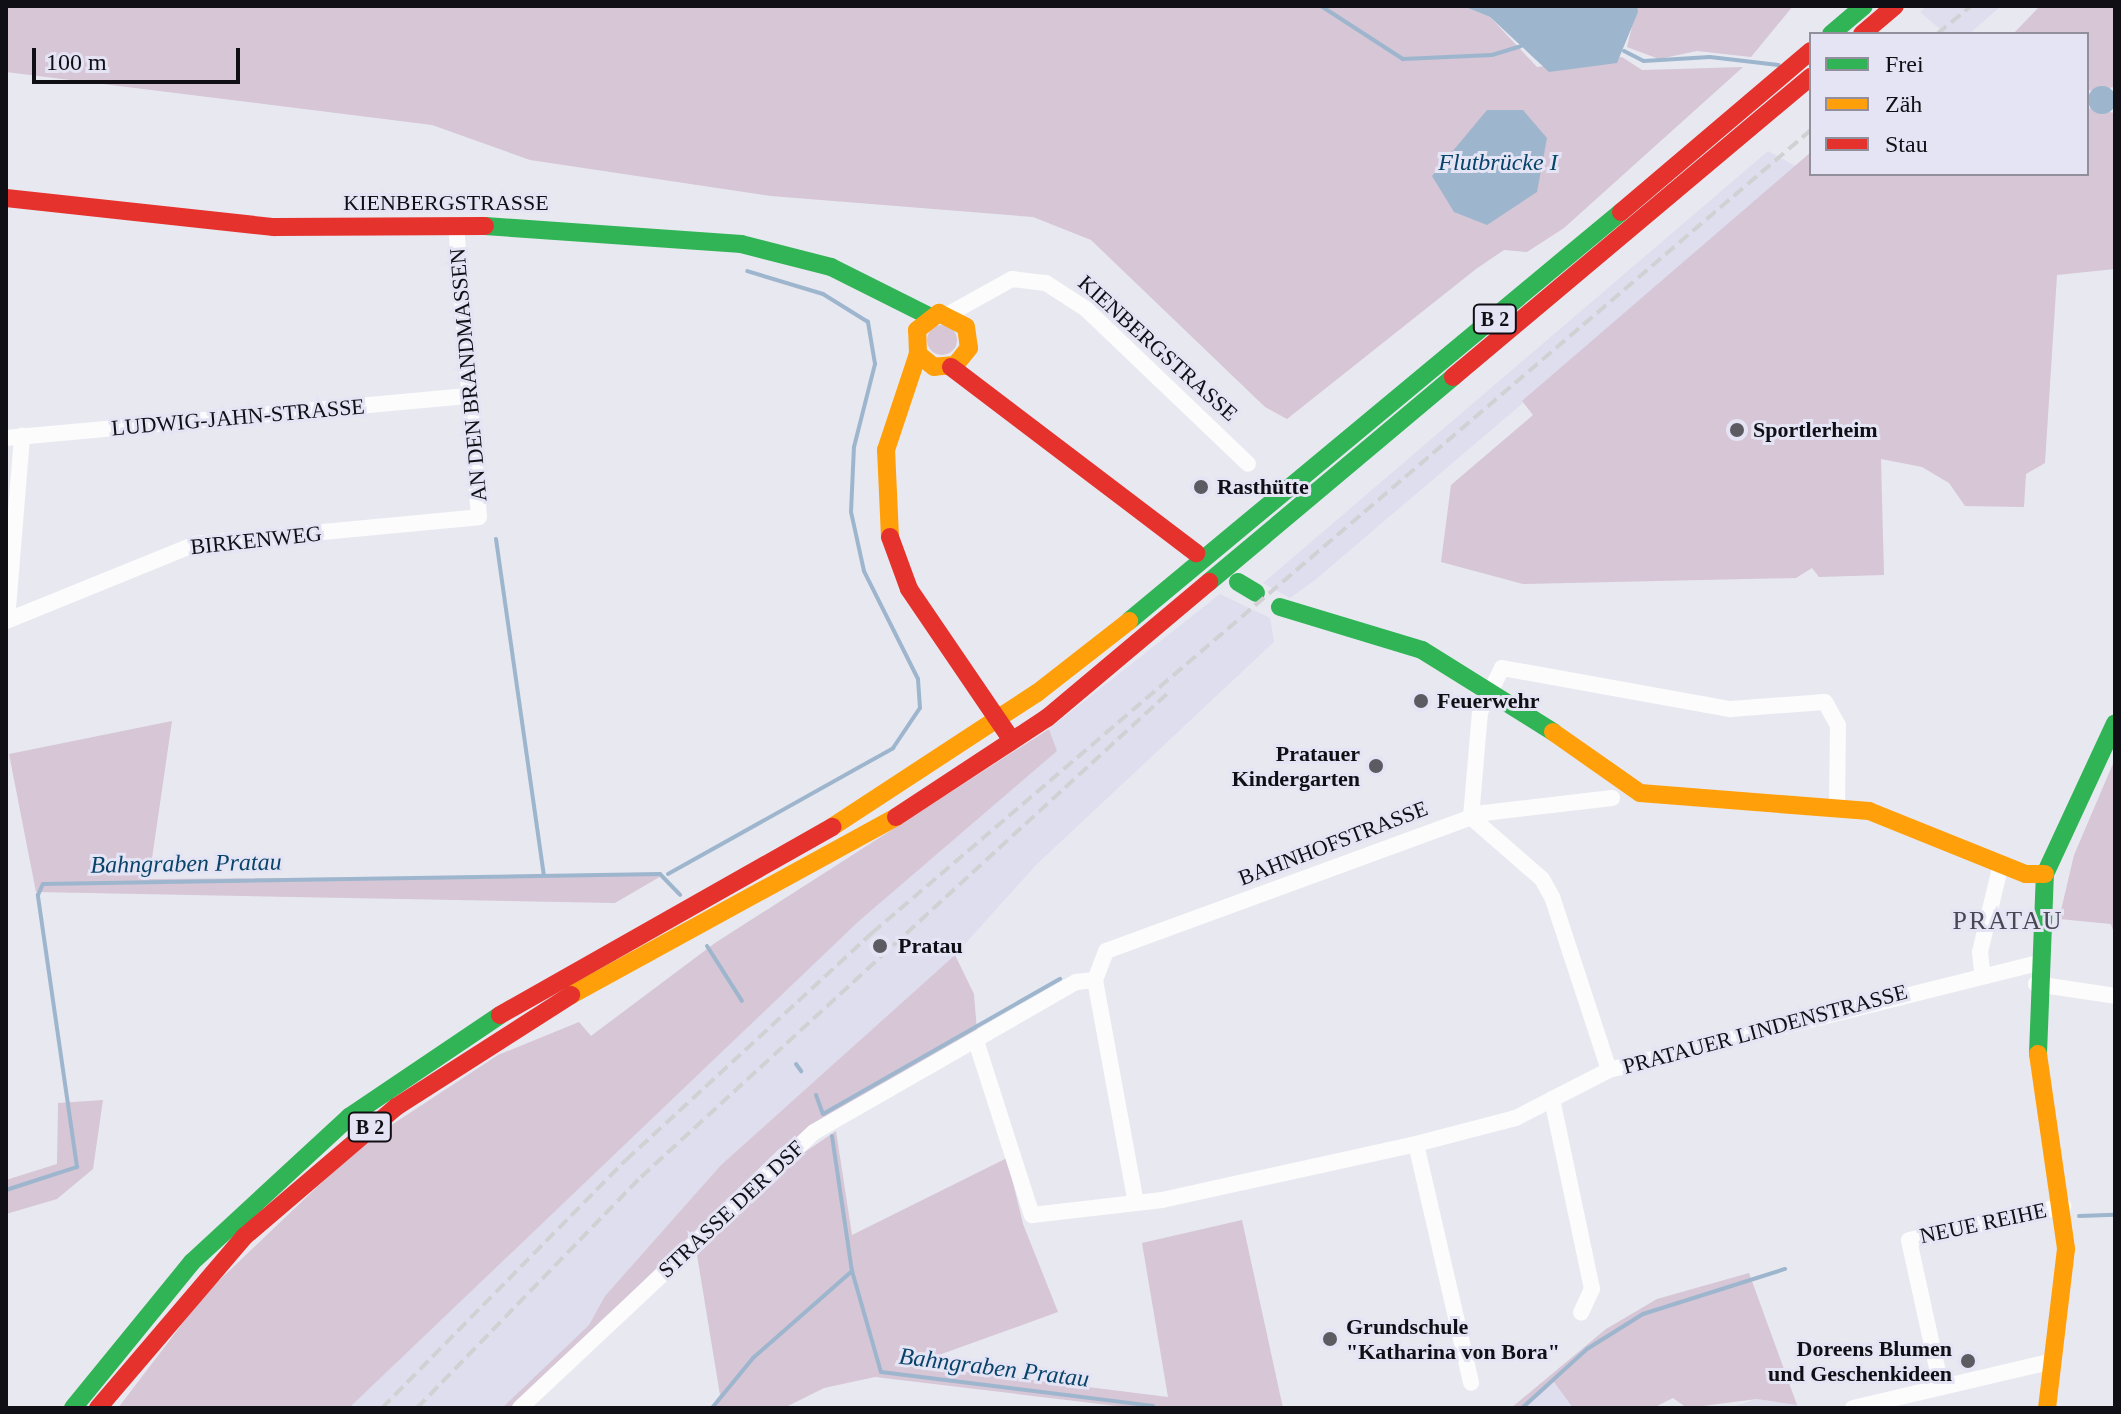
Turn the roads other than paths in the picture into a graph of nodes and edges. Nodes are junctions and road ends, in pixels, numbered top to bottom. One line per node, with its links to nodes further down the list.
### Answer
1 (1864, 6): 3 (main road)
2 (1892, 8): 4 (main road)
3 (1833, 32)
4 (1864, 32)
5 (1809, 53): 28 (main road, B 2)
6 (1809, 79): 23 (main road, B 2)
7 (6, 198): 8 (main road, KIENBERGSTRASSE)
8 (456, 225): 11 (main road, KIENBERGSTRASSE); 17 (street, AN DEN BRANDMASSEN)
9 (984, 294): 10 (street, KIENBERGSTRASSE); 12 (street); 20 (street, KIENBERGSTRASSE)
10 (949, 314): 11 (main road, KIENBERGSTRASSE); 12 (main road)
11 (923, 323): 14 (main road)
12 (966, 327): 13 (main road)
13 (969, 348): 15 (main road); 18 (main road)
14 (918, 354): 15 (main road); 16 (main road)
15 (943, 367): 16 (main road); 18 (main road)
16 (905, 393): 28 (main road)
17 (470, 396): 19 (street, LUDWIG-JAHN-STRASSE); 21 (street, AN DEN BRANDMASSEN)
18 (1011, 408): 22 (main road)
19 (14, 437): 26 (street)
20 (1248, 464)
21 (472, 521): 26 (street, BIRKENWEG)
22 (1196, 553)
23 (1236, 574): 24 (main road); 30 (main road, B 2)
24 (1256, 593)
25 (1280, 607): 27 (main road)
26 (7, 620)
27 (1492, 688): 32 (main road); 32 (street); 33 (street)
28 (998, 721): 30 (main road); 51 (main road, B 2)
29 (2115, 723): 35 (main road)
30 (1013, 742): 52 (main road, B 2)
31 (1612, 798): 33 (street, BAHNHOFSTRASSE)
32 (1837, 806): 34 (main road)
33 (1471, 817): 38 (street, BAHNHOFSTRASSE); 42 (street)
34 (2001, 864): 35 (main road); 37 (street)
35 (2045, 874): 36 (main road)
36 (2037, 963): 37 (street, PRATAUER LINDENSTRASSE); 39 (main road)
37 (1982, 971): 42 (street, PRATAUER LINDENSTRASSE)
38 (1095, 980): 41 (street, STRASSE DER DSF); 45 (street)
39 (2036, 984): 40 (street); 46 (main road)
40 (2115, 996)
41 (976, 1041): 45 (street, PRATAUER LINDENSTRASSE); 53 (street, STRASSE DER DSF)
42 (1609, 1070): 43 (street, PRATAUER LINDENSTRASSE)
43 (1552, 1099): 44 (street, PRATAUER LINDENSTRASSE); 47 (street)
44 (1416, 1144): 45 (street, PRATAUER LINDENSTRASSE); 49 (street)
45 (1135, 1198)
46 (2063, 1206): 48 (main road); 50 (street, NEUE REIHE)
47 (1581, 1313)
48 (2054, 1361): 50 (street); 55 (main road)
49 (1471, 1383)
50 (1941, 1386): 54 (street)
51 (73, 1408)
52 (98, 1408)
53 (520, 1408)
54 (1853, 1408)
55 (2047, 1408)

